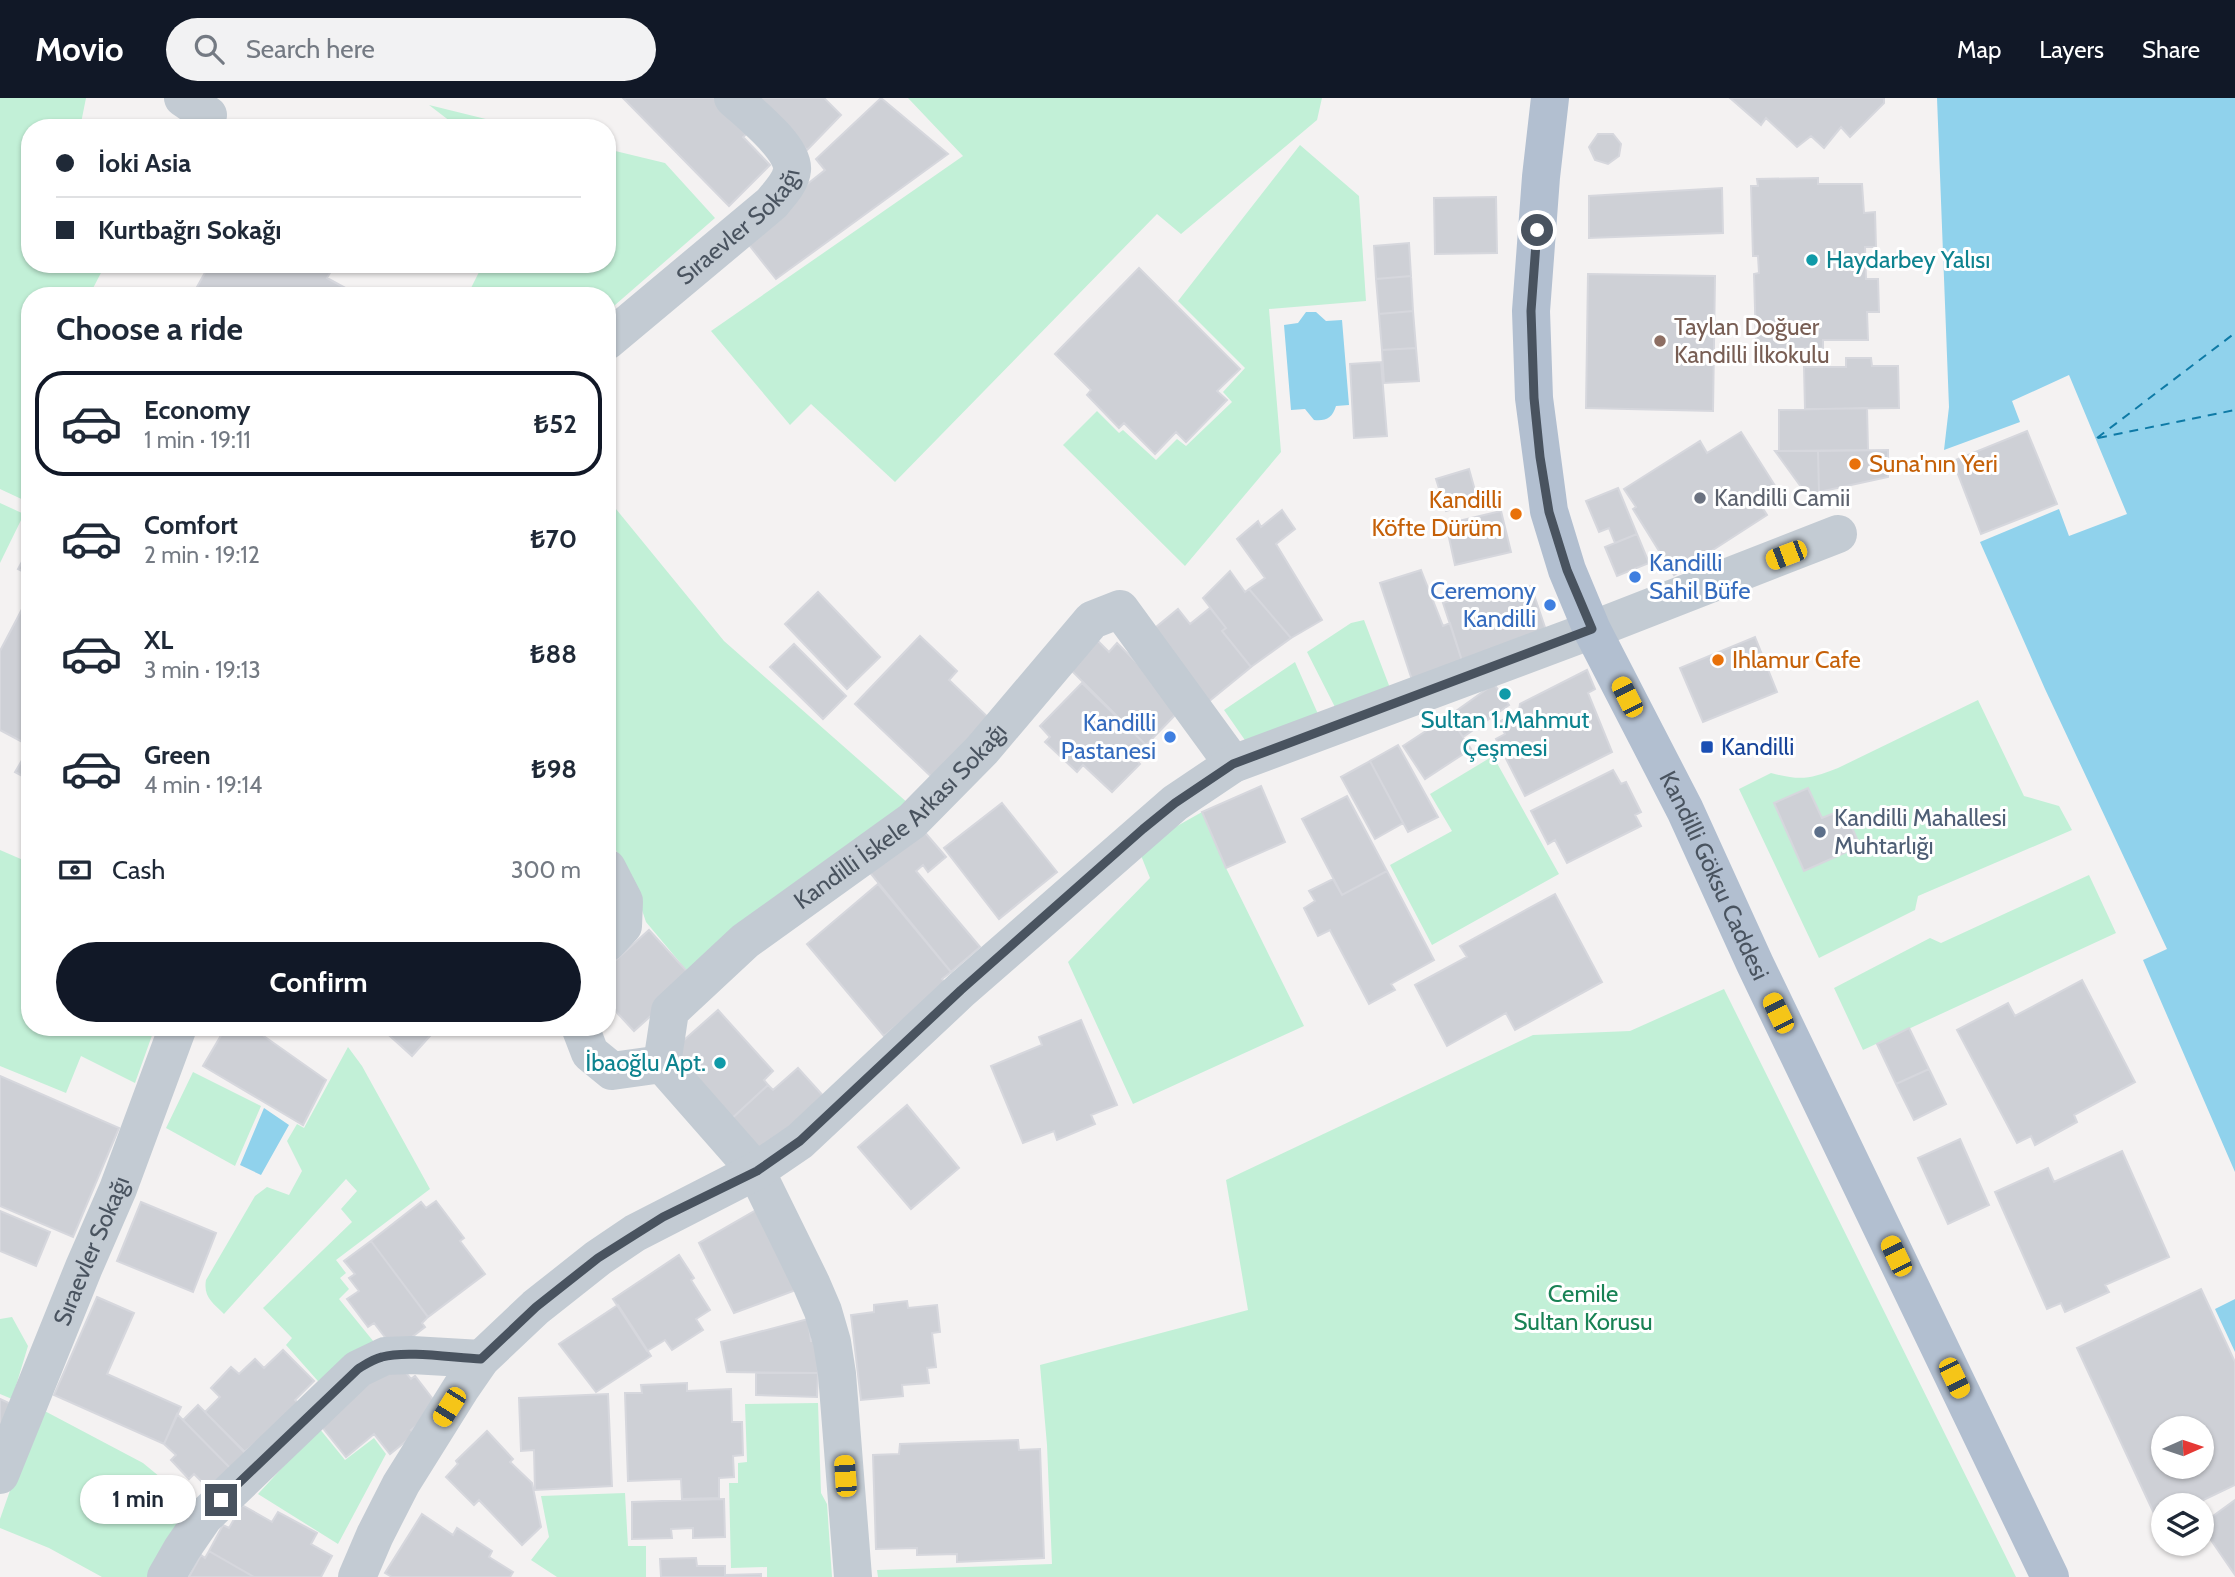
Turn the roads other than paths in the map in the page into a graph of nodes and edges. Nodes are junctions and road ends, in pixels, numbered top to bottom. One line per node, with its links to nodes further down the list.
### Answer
1 (733, 98): 3 (street, Sıraevler Sokağı)
2 (1550, 98): 5 (main road, Kandilli Göksu Caddesi)
3 (616, 333)
4 (1838, 534): 5 (street)
5 (1592, 629): 6 (street); 18 (main road, Kandilli Göksu Caddesi)
6 (1233, 764): 11 (street, Kandilli İskele Arkası Sokağı); 12 (street)
7 (616, 885): 8 (street)
8 (616, 933)
9 (174, 1036): 14 (street, Sıraevler Sokağı)
10 (583, 1036): 11 (street)
11 (662, 1064): 12 (street)
12 (757, 1171): 13 (street); 17 (street)
13 (481, 1359): 15 (street); 16 (street)
14 (0, 1475)
15 (166, 1577)
16 (357, 1577)
17 (853, 1577)
18 (2050, 1577)

